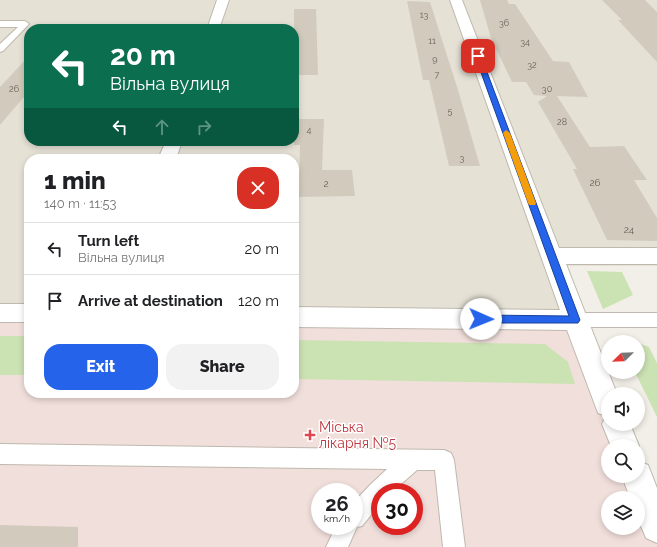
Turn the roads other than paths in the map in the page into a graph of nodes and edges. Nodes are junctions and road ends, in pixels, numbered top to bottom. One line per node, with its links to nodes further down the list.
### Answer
1 (223, 0): 5 (street)
2 (456, 0): 8 (street)
3 (0, 24): 4 (lane)
4 (24, 24)
5 (215, 24)
6 (24, 25): 7 (lane)
7 (0, 49)
8 (552, 256): 9 (street); 13 (street)
9 (657, 256)
10 (0, 313): 11 (street)
11 (24, 313)
12 (299, 317): 13 (street)
13 (575, 320): 14 (lane); 15 (street)
14 (657, 320)
15 (601, 387)
16 (0, 454): 17 (lane)
17 (413, 460): 19 (lane); 23 (lane)
18 (640, 483): 20 (street)
19 (363, 508)
20 (657, 527)
21 (343, 535): 22 (lane)
22 (337, 547)
23 (454, 547)

